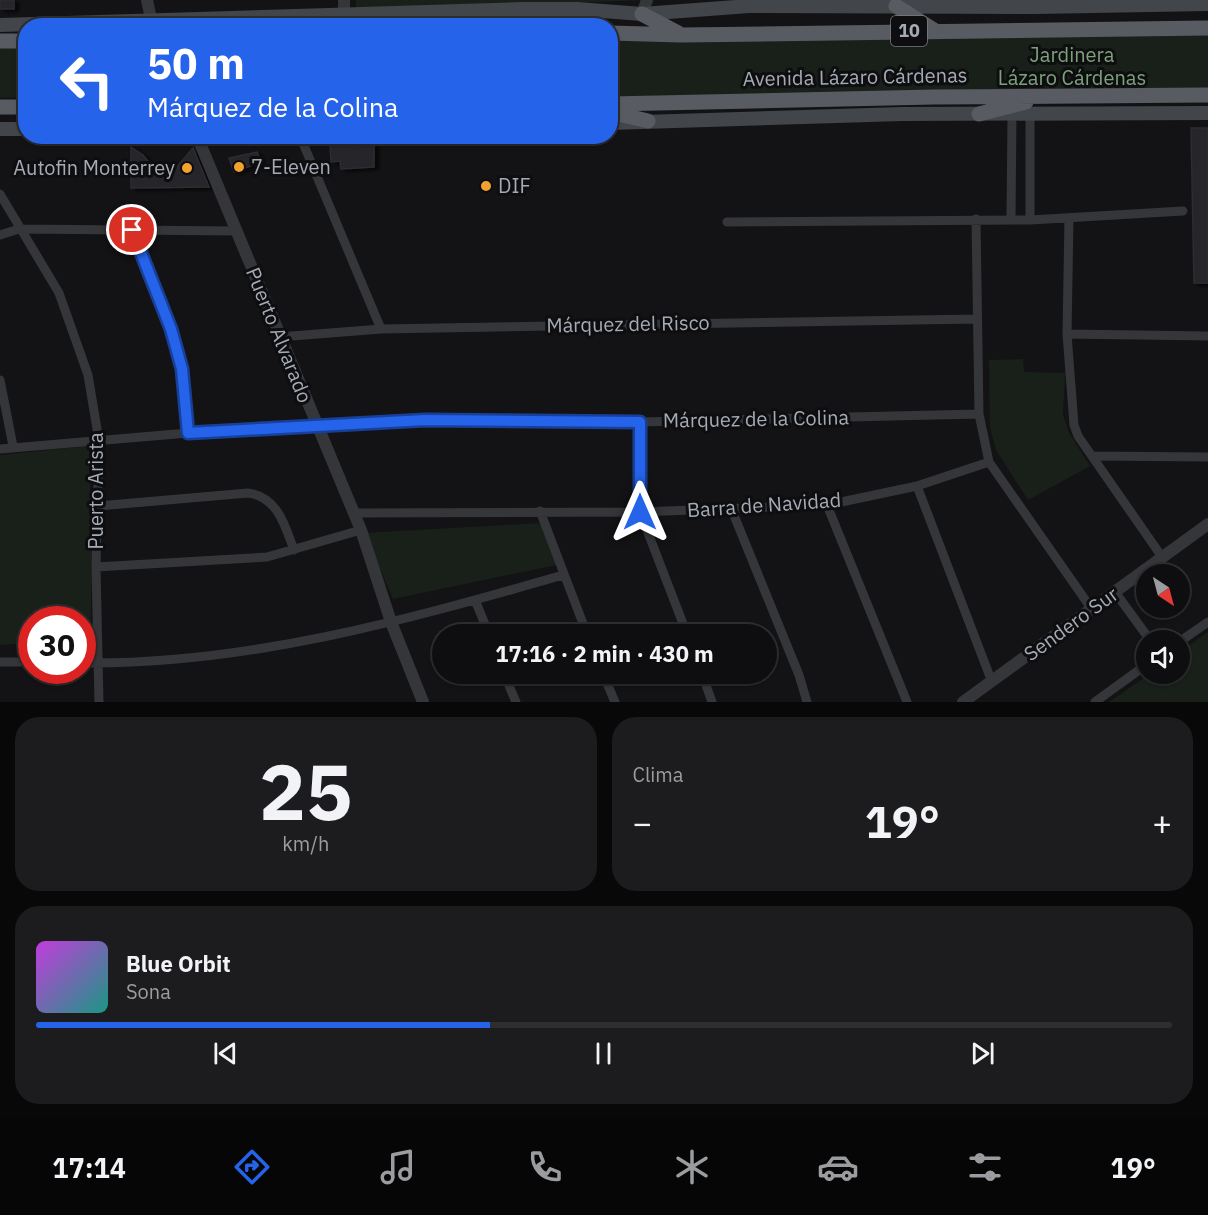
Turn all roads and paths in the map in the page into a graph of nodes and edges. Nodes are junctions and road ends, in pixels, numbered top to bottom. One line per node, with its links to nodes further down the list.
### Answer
1 (147, 0): 9 (street)
2 (344, 0): 8 (street)
3 (915, 3): 4 (main road); 6 (main road)
4 (1082, 3): 5 (main road)
5 (1208, 4)
6 (897, 6): 7 (main road); 14 (highway)
7 (644, 7): 8 (main road); 16 (highway)
8 (344, 16): 10 (main road)
9 (151, 18)
10 (215, 18)
11 (18, 24): 12 (main road)
12 (0, 25)
13 (1208, 28): 14 (highway, 10)
14 (934, 30): 16 (highway, 10)
15 (618, 33): 16 (highway, 10)
16 (681, 35)
17 (18, 40): 18 (highway)
18 (0, 41)
19 (1208, 95): 21 (highway, Avenida Lázaro Cárdenas)
20 (1067, 96): 21 (highway, Avenida Lázaro Cárdenas); 22 (highway, Avenida Lázaro Cárdenas); 28 (highway)
21 (1174, 96): 23 (highway)
22 (618, 104)
23 (1208, 104)
24 (0, 107): 25 (highway)
25 (18, 107)
26 (1208, 113): 30 (main road)
27 (618, 114): 31 (highway)
28 (980, 114): 29 (main road); 31 (main road)
29 (1012, 114): 30 (main road); 39 (street)
30 (1030, 114): 42 (street)
31 (648, 121): 32 (main road)
32 (618, 123)
33 (0, 129): 34 (main road)
34 (18, 129)
35 (200, 144): 46 (street, Puerto Alvarado)
36 (303, 144): 49 (street)
37 (0, 194): 44 (street, Puerto Arista)
38 (1183, 212): 41 (street)
39 (1011, 218): 40 (street); 42 (street)
40 (976, 219): 43 (street); 48 (street)
41 (1069, 219): 42 (street); 50 (street)
42 (1030, 220)
43 (727, 222)
44 (19, 229): 45 (street); 47 (street); 58 (street, Puerto Arista)
45 (132, 230): 46 (street); 57 (street)
46 (237, 231): 52 (street, Puerto Alvarado)
47 (0, 235)
48 (976, 319): 49 (street, Márquez del Risco); 54 (street)
49 (381, 328): 52 (street, Márquez del Risco)
50 (1067, 334): 51 (street); 61 (street)
51 (1208, 336)
52 (279, 337): 56 (street, Puerto Alvarado)
53 (0, 380): 59 (street)
54 (979, 414): 55 (street, Márquez de la Colina); 63 (street)
55 (640, 422): 56 (street, Márquez de la Colina); 69 (street)
56 (316, 427): 57 (street, Márquez de la Colina); 70 (street, Puerto Alvarado)
57 (188, 433): 58 (street, Márquez de la Colina)
58 (99, 441): 59 (street, Márquez de la Colina); 66 (street, Puerto Arista)
59 (13, 446): 60 (street, Márquez de la Colina)
60 (0, 449)
61 (1092, 456): 62 (street); 74 (street)
62 (1208, 457)
63 (989, 462): 64 (street, Barra de Navidad); 79 (street)
64 (917, 486): 65 (street, Barra de Navidad); 91 (street)
65 (827, 505): 67 (street, Barra de Navidad); 101 (street)
66 (98, 506): 73 (street); 75 (street, Puerto Arista)
67 (731, 508): 69 (street, Barra de Navidad); 100 (street)
68 (540, 511): 69 (street, Barra de Navidad); 70 (street, Barra de Navidad); 76 (street)
69 (640, 512): 84 (street)
70 (354, 513): 72 (street, Puerto Alvarado)
71 (1208, 524): 74 (street, Sendero Sur)
72 (361, 530): 73 (street); 80 (street, Puerto Alvarado)
73 (294, 550): 75 (street)
74 (1162, 557): 77 (street, Sendero Sur)
75 (96, 567): 89 (street, Puerto Arista)
76 (563, 575): 78 (street); 83 (street)
77 (1115, 592): 79 (street, Sendero Sur); 85 (street)
78 (475, 600): 80 (street); 82 (street)
79 (1091, 608): 91 (street, Sendero Sur)
80 (391, 622): 89 (street); 96 (street, Puerto Alvarado)
81 (1208, 622): 86 (street)
82 (485, 624)
83 (583, 624)
84 (683, 624)
85 (1143, 630)
86 (1190, 634)
87 (0, 662): 88 (street)
88 (18, 662)
89 (98, 663): 95 (street, Puerto Arista)
90 (1136, 672): 103 (street)
91 (992, 682): 102 (street, Sendero Sur)
92 (508, 684): 97 (street)
93 (607, 684): 98 (street)
94 (706, 684): 99 (street)
95 (99, 702)
96 (423, 702)
97 (516, 702)
98 (615, 702)
99 (712, 702)
100 (807, 702)
101 (907, 702)
102 (963, 702)
103 (1095, 702)

